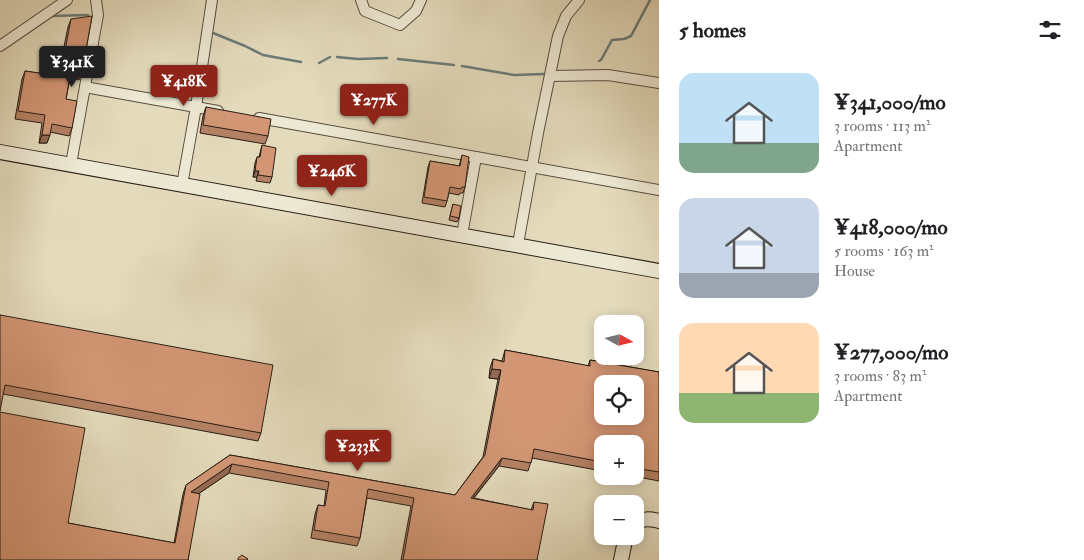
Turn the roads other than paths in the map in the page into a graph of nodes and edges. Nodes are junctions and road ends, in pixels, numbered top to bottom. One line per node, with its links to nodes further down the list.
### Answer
1 (67, 0): 7 (street)
2 (96, 0): 10 (street)
3 (212, 0): 11 (street)
4 (360, 0): 5 (street)
5 (421, 0)
6 (579, 0): 8 (street)
7 (0, 46)
8 (550, 76): 9 (street); 17 (street)
9 (659, 82)
10 (85, 87): 11 (street); 16 (street)
11 (196, 107): 12 (street); 18 (street)
12 (226, 112)
13 (245, 116): 15 (street)
14 (0, 152): 16 (street)
15 (476, 157): 17 (street); 20 (street)
16 (71, 164): 18 (street)
17 (532, 167): 19 (street); 21 (street)
18 (182, 184): 20 (street)
19 (659, 190)
20 (462, 234): 21 (street)
21 (518, 244): 22 (street)
22 (659, 271)
23 (644, 520): 24 (street)
24 (659, 521)
25 (624, 545): 26 (street)
26 (621, 560)

